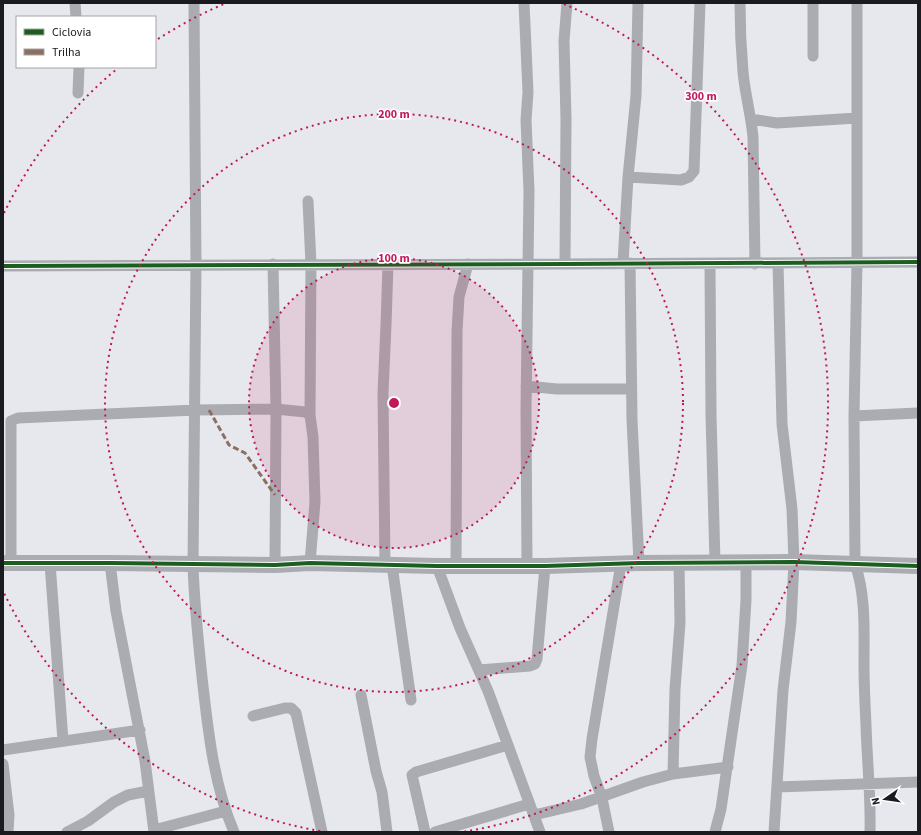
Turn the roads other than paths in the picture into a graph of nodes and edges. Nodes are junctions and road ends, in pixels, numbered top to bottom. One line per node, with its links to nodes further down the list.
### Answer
1 (75, 3): 10 (street)
2 (194, 3): 30 (street)
3 (524, 3): 26 (street)
4 (567, 3): 27 (street)
5 (638, 3): 16 (street)
6 (700, 3): 16 (street)
7 (740, 3): 15 (street)
8 (812, 3): 11 (street)
9 (857, 3): 14 (street)
10 (76, 16)
11 (813, 56)
12 (79, 68): 13 (street)
13 (78, 93)
14 (857, 118): 15 (street); 18 (street)
15 (751, 119): 29 (street)
16 (628, 177): 20 (street)
17 (308, 201): 23 (street)
18 (857, 262): 19 (street); 21 (street); 38 (street)
19 (918, 262)
20 (626, 263): 27 (street); 28 (street); 33 (street)
21 (778, 263): 29 (street); 41 (street)
22 (273, 264): 23 (street); 30 (street); 34 (street)
23 (311, 264): 24 (street); 37 (street)
24 (388, 264): 25 (street); 52 (street)
25 (468, 264): 26 (street); 54 (street)
26 (528, 264): 27 (street); 32 (street)
27 (565, 264)
28 (710, 264): 29 (street); 39 (street)
29 (754, 264)
30 (196, 265): 31 (street); 35 (street)
31 (3, 266)
32 (526, 386): 33 (street); 55 (street)
33 (631, 390): 46 (street)
34 (276, 409): 35 (street); 37 (street); 51 (street)
35 (196, 410): 42 (street); 48 (street)
36 (918, 413): 38 (street)
37 (310, 415): 45 (street)
38 (854, 416): 50 (street)
39 (715, 562): 40 (street); 47 (street)
40 (746, 562): 41 (street); 67 (street)
41 (794, 562): 50 (street); 71 (street)
42 (7, 563): 43 (street)
43 (50, 563): 44 (street); 63 (street)
44 (110, 563): 48 (street); 62 (street)
45 (310, 563): 51 (street); 52 (street)
46 (639, 563): 47 (street); 49 (street)
47 (679, 563): 68 (street)
48 (194, 564): 51 (street); 75 (street)
49 (621, 564): 56 (street); 73 (street)
50 (855, 564): 57 (street); 70 (street)
51 (275, 565)
52 (389, 565): 53 (street); 60 (street)
53 (438, 566): 54 (street); 58 (street)
54 (456, 566): 55 (street)
55 (527, 566): 56 (street)
56 (545, 566): 58 (street)
57 (918, 566)
58 (480, 670): 64 (street)
59 (361, 695): 82 (street)
60 (411, 700)
61 (253, 716): 81 (street)
62 (140, 730): 63 (street); 72 (street)
63 (63, 741): 65 (street)
64 (508, 745): 74 (street); 83 (street)
65 (3, 750)
66 (3, 764): 78 (street)
67 (728, 768): 68 (street); 87 (street)
68 (673, 774): 73 (street)
69 (918, 782): 70 (street)
70 (869, 784): 71 (street); 89 (street)
71 (777, 786): 88 (street)
72 (148, 791): 77 (street); 79 (street)
73 (602, 798): 76 (street); 86 (street)
74 (529, 804): 76 (street); 84 (street)
75 (226, 811): 77 (street); 80 (street)
76 (534, 815): 85 (street)
77 (154, 831)
78 (8, 832)
79 (67, 832)
80 (234, 832)
81 (322, 832)
82 (387, 832)
83 (425, 832)
84 (435, 832)
85 (540, 832)
86 (609, 832)
87 (715, 832)
88 (774, 832)
89 (870, 832)

